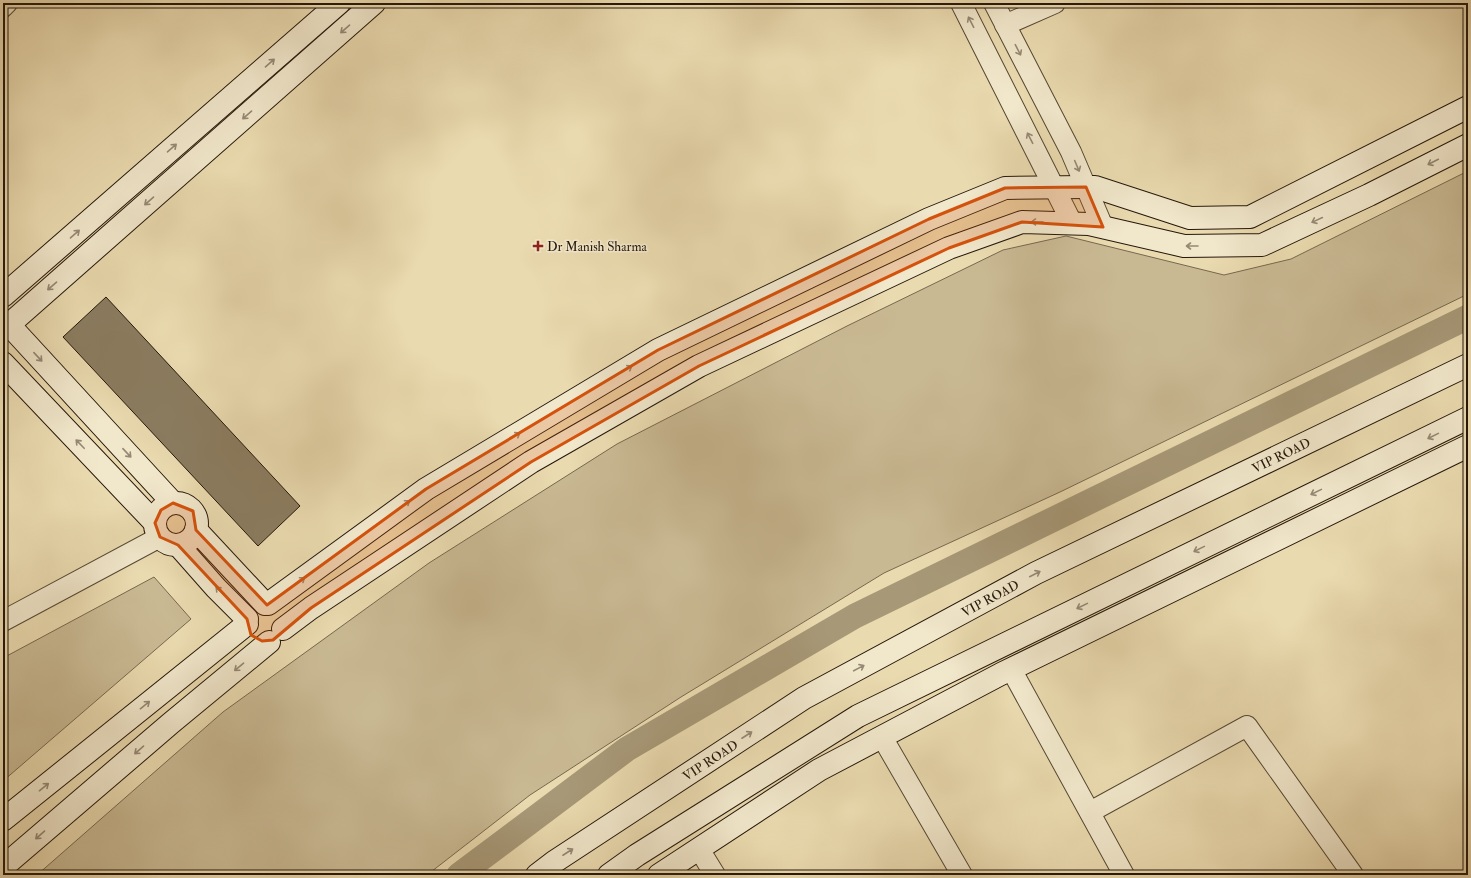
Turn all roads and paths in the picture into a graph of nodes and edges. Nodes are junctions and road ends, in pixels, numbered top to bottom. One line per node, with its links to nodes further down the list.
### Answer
1 (6, 3): 7 (street)
2 (339, 3): 15 (street, one-way to 2)
3 (374, 3): 16 (street, one-way to 16)
4 (961, 3): 11 (street, one-way to 4)
5 (994, 3): 8 (street)
6 (1055, 3): 8 (street)
7 (3, 7)
8 (1005, 25): 12 (street, one-way to 12)
9 (1468, 107): 12 (street)
10 (1468, 145): 14 (street, one-way to 14)
11 (1054, 187): 12 (street); 13 (street); 24 (street, one-way to 11)
12 (1086, 187): 14 (street)
13 (1072, 223): 14 (street); 27 (street, one-way to 27)
14 (1103, 227)
15 (3, 296)
16 (7, 325): 21 (street, one-way to 21)
17 (3, 363): 23 (street, one-way to 17)
18 (1468, 365): 34 (street, VIP ROAD, one-way to 18)
19 (1468, 418): 35 (street, one-way to 35)
20 (1468, 446): 28 (street)
21 (173, 503): 22 (street); 23 (street)
22 (196, 530): 23 (street); 24 (street)
23 (164, 535): 25 (street); 26 (street, one-way to 23)
24 (267, 604): 26 (street); 27 (street)
25 (3, 621)
26 (247, 621): 27 (street); 31 (street, one-way to 26)
27 (276, 635): 33 (street, one-way to 33)
28 (1011, 669): 29 (street); 30 (street)
29 (882, 737): 32 (street); 38 (street)
30 (1090, 812): 39 (street); 40 (street)
31 (3, 820)
32 (699, 849): 36 (street); 37 (street)
33 (3, 867)
34 (537, 875)
35 (609, 875)
36 (659, 875)
37 (715, 875)
38 (962, 875)
39 (1124, 875)
40 (1353, 875)

